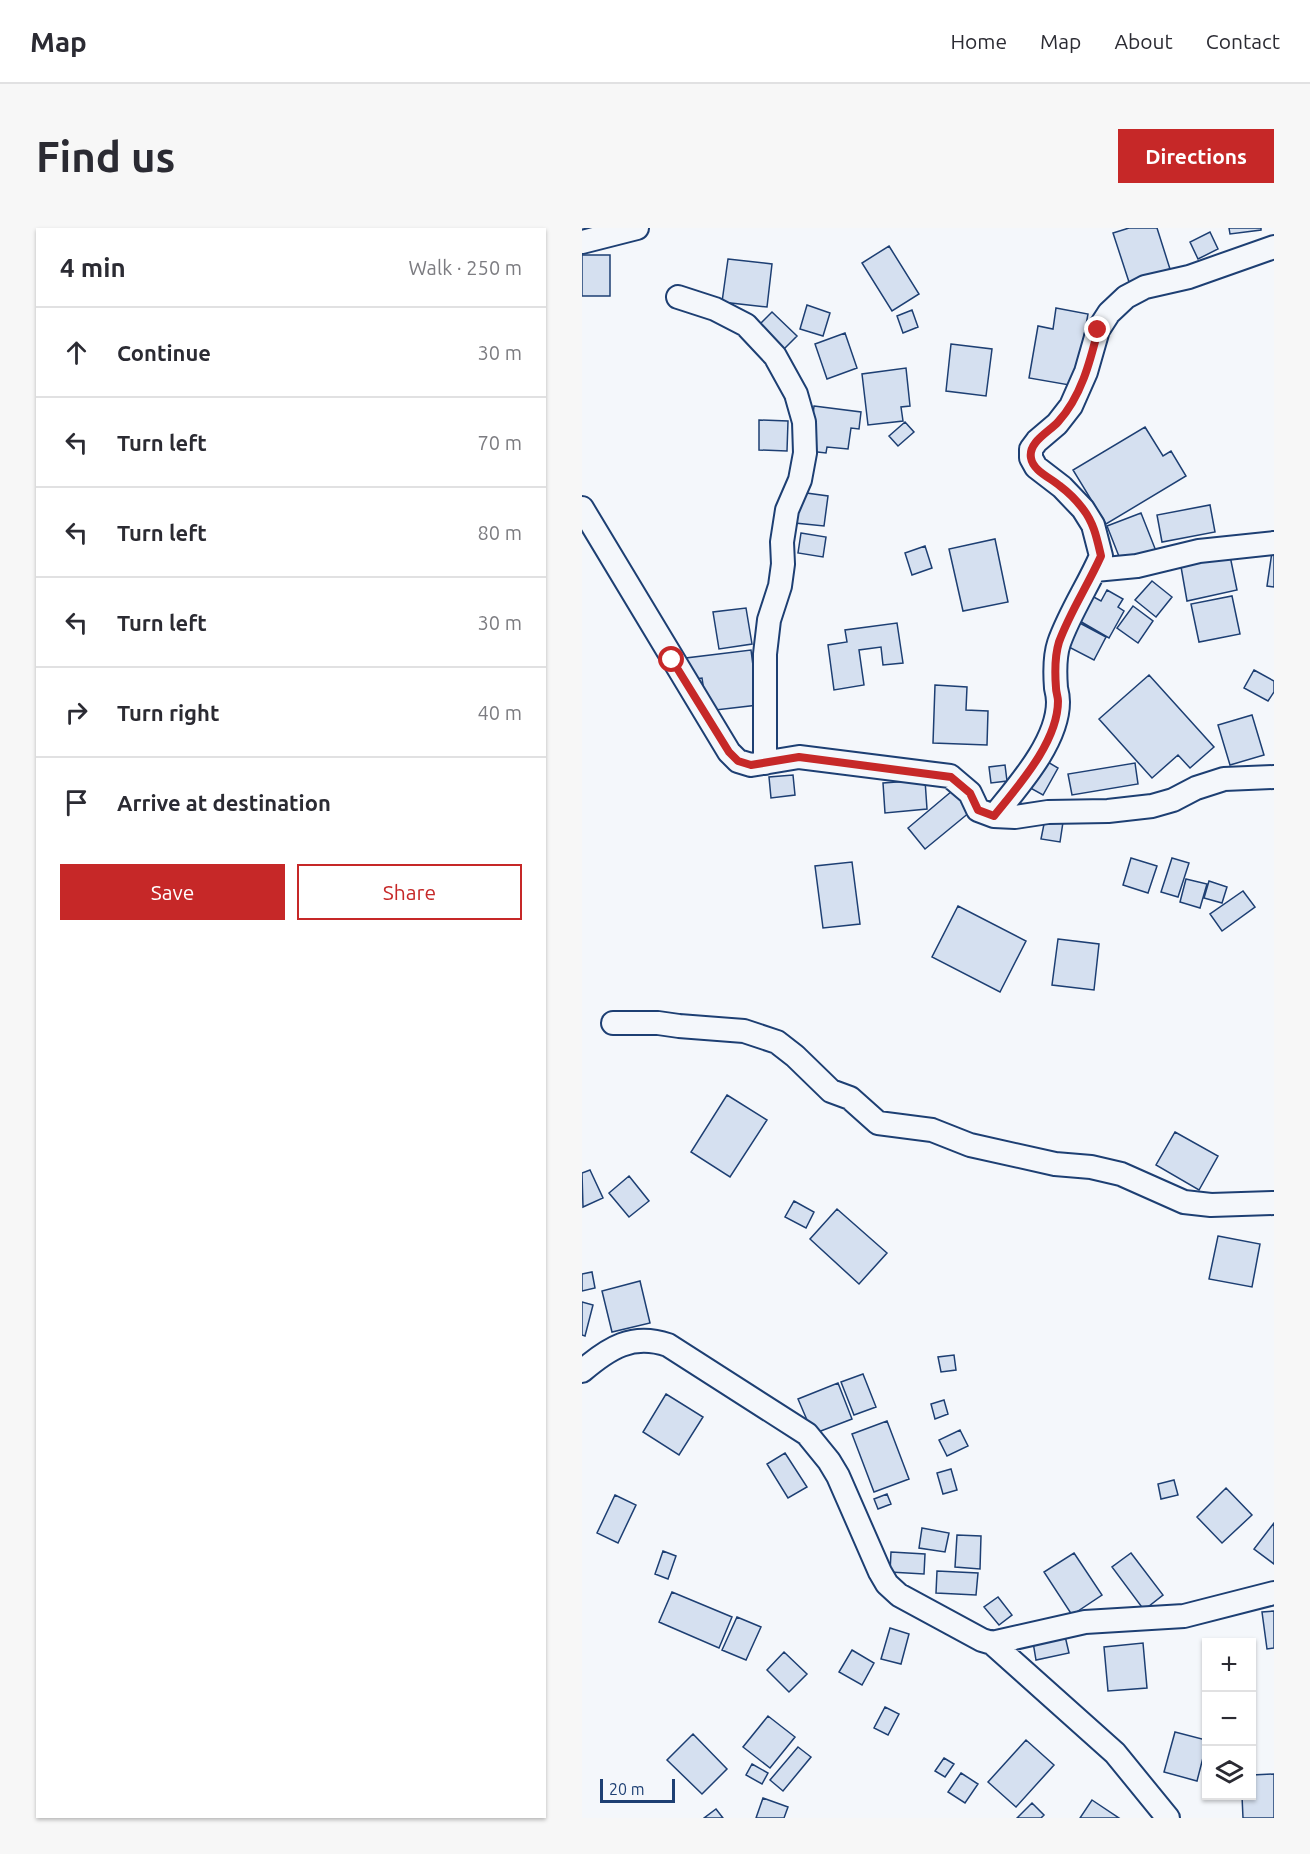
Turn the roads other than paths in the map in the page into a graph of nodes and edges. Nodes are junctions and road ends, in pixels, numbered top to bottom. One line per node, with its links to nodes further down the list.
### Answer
1 (637, 228): 2 (street)
2 (582, 242)
3 (1274, 247): 7 (street)
4 (678, 297): 8 (street)
5 (582, 508): 8 (street)
6 (1274, 543): 7 (street)
7 (1095, 570): 10 (street)
8 (765, 763): 10 (street)
9 (1274, 777): 10 (street)
10 (994, 816)
11 (613, 1023): 12 (street)
12 (1274, 1203)
13 (582, 1371): 15 (street)
14 (1274, 1593): 15 (street)
15 (992, 1642): 16 (street)
16 (1168, 1818)

